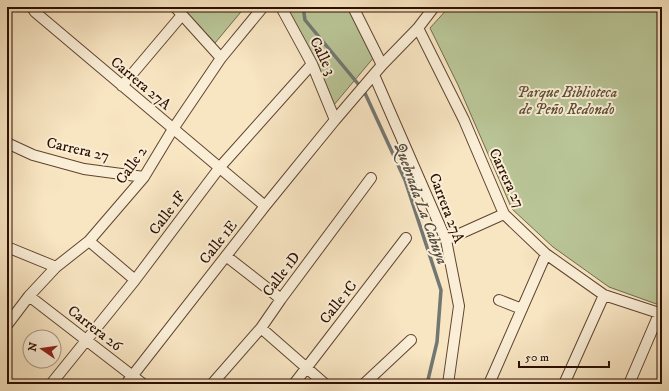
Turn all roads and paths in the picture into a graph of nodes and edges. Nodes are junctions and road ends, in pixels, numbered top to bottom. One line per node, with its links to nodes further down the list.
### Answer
1 (175, 7): 7 (street)
2 (264, 7): 9 (street, Calle 2)
3 (281, 7): 10 (street, Calle 3)
4 (353, 7): 11 (street)
5 (434, 7): 8 (street, Calle 1E)
6 (34, 10): 13 (street, Carrera 27A)
7 (182, 15): 9 (street); 13 (street)
8 (418, 28): 11 (street, Calle 1E); 21 (street, Carrera 27)
9 (221, 58): 15 (street, Calle 2)
10 (312, 64): 14 (street, Calle 3); 17 (street, Calle 1F)
11 (382, 65): 12 (street, Calle 1E)
12 (371, 79): 14 (street, Calle 1E); 23 (street, Carrera 27A)
13 (122, 86): 15 (street, Carrera 27A)
14 (335, 120): 20 (street, Calle 1E)
15 (173, 129): 17 (street, Carrera 27A); 18 (street, Calle 2)
16 (7, 143): 18 (street, Carrera 27)
17 (220, 167): 20 (street, Carrera 27A); 29 (street, Calle 1F)
18 (144, 177): 24 (street, Calle 2)
19 (371, 178): 32 (street, Calle 1D)
20 (265, 206): 27 (street, Calle 1E)
21 (504, 214): 23 (street); 26 (street, Carrera 27)
22 (406, 238): 40 (street, Calle 1C)
23 (446, 240): 49 (street, Carrera 27A)
24 (89, 241): 28 (street, Calle 2); 29 (street)
25 (7, 247): 28 (street)
26 (546, 254): 30 (street, Carrera 27); 34 (street)
27 (226, 256): 32 (street); 41 (street, Calle 1E)
28 (56, 267): 31 (street, Calle 2)
29 (135, 280): 38 (street, Calle 1F)
30 (604, 294): 35 (street, Carrera 27); 51 (street)
31 (29, 296): 36 (street, Calle 2); 38 (street, Carrera 26)
32 (281, 299): 37 (street, Calle 1D)
33 (499, 300): 34 (street)
34 (522, 309): 50 (street)
35 (660, 314): 52 (street)
36 (7, 325)
37 (261, 328): 40 (street); 45 (street, Calle 1D)
38 (86, 340): 41 (street, Carrera 26); 42 (street, Calle 1F)
39 (411, 340): 48 (street)
40 (306, 368): 46 (street, Calle 1C); 47 (street)
41 (133, 375): 43 (street, Calle 1E); 44 (street, Carrera 26)
42 (51, 384)
43 (126, 384)
44 (143, 384)
45 (212, 384)
46 (294, 384)
47 (325, 384)
48 (364, 384)
49 (448, 384)
50 (489, 384)
51 (564, 384)
52 (629, 384)

